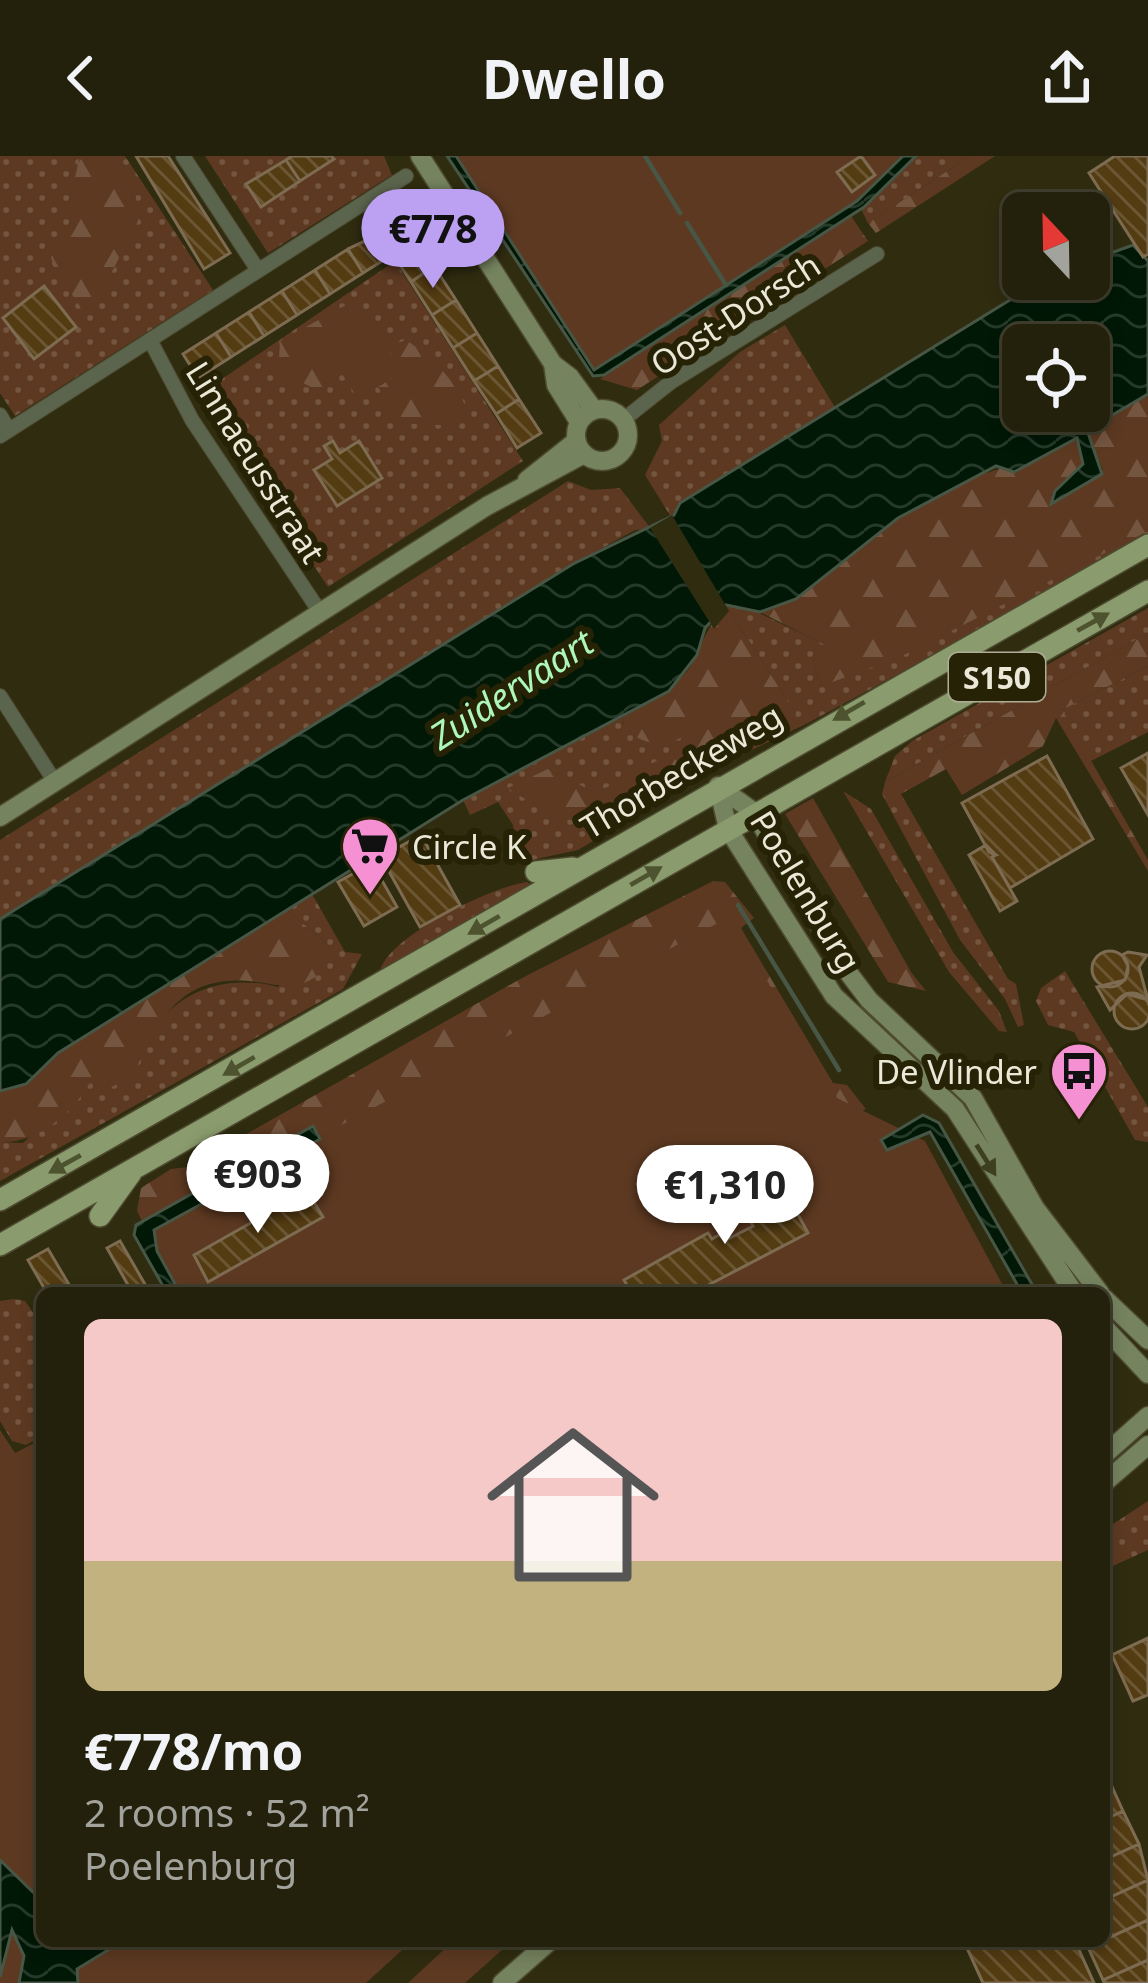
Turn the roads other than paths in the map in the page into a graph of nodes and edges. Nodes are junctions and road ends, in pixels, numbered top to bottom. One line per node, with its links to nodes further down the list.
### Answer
1 (183, 156): 5 (street)
2 (420, 156): 9 (street)
3 (406, 176): 5 (street, Linnaeusstraat)
4 (877, 254): 8 (street, Oost-Dorsch)
5 (259, 270): 6 (street, Linnaeusstraat)
6 (150, 340): 10 (street, Linnaeusstraat); 13 (street, Linnaeusstraat)
7 (0, 415): 10 (street)
8 (623, 420): 9 (street); 9 (street)
9 (583, 432): 13 (street)
10 (5, 433)
11 (1148, 544): 16 (main road, Thorbeckeweg / S150, one-way to 16)
12 (1148, 591): 17 (main road, S150, one-way to 12)
13 (320, 612): 15 (street)
14 (0, 696): 15 (street)
15 (55, 782): 18 (street)
16 (718, 786): 17 (street, Poelenburg); 19 (street, Poelenburg); 20 (main road, Thorbeckeweg / S150)
17 (754, 812): 19 (main road, S150); 29 (street, Poelenburg)
18 (0, 817)
19 (728, 829): 24 (main road, S150, one-way to 19); 28 (street, Poelenburg, one-way to 28)
20 (585, 866): 21 (main road); 23 (main road, Thorbeckeweg / S150, one-way to 23)
21 (536, 872)
22 (370, 970): 23 (main road)
23 (340, 1008): 25 (main road, Thorbeckeweg / S150, one-way to 25)
24 (135, 1168): 26 (main road); 27 (main road, S150)
25 (0, 1200)
26 (100, 1216)
27 (0, 1245)
28 (1070, 1287)
29 (1096, 1287)
30 (1110, 1303): 32 (street, Poelenburg)
31 (1110, 1334): 33 (street)
32 (1148, 1340)
33 (1148, 1375)
34 (1148, 1416): 36 (street)
35 (1148, 1445): 37 (street)
36 (1110, 1450)
37 (1110, 1478)
38 (543, 1947): 39 (street)
39 (502, 1983)

